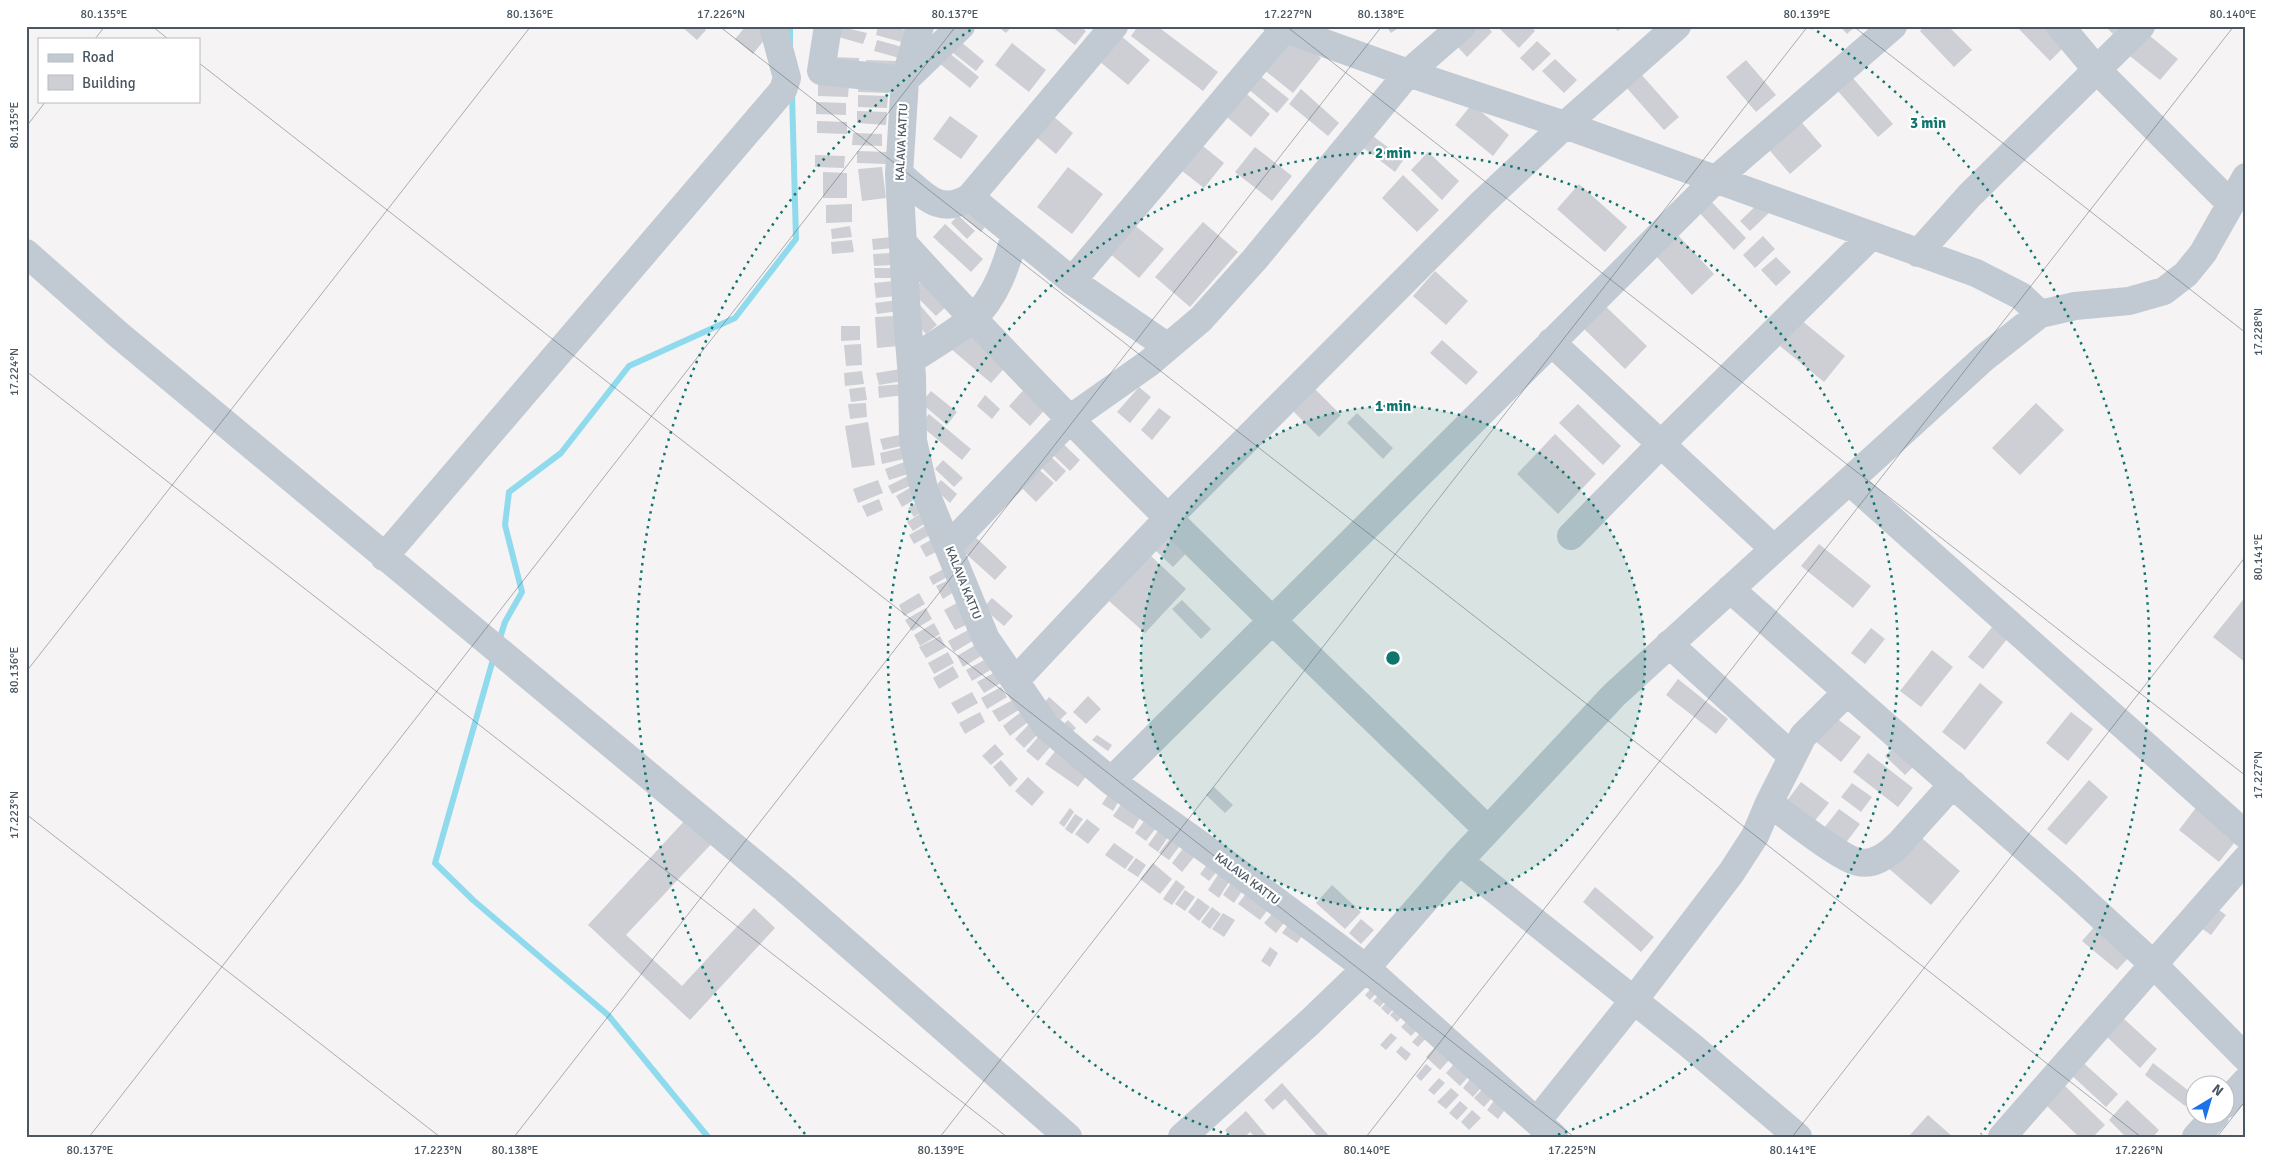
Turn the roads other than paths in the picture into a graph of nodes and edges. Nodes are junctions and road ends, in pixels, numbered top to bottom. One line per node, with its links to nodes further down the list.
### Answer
1 (773, 26): 12 (street)
2 (828, 26): 12 (street)
3 (920, 26): 15 (street, KALAVA KATTU)
4 (961, 26): 15 (street)
5 (1114, 26): 20 (street)
6 (1462, 26): 14 (street)
7 (1677, 26): 16 (street)
8 (1893, 26): 19 (street)
9 (2060, 26): 13 (street)
10 (2141, 26): 13 (street)
11 (1280, 28): 14 (street); 27 (street)
12 (800, 69): 15 (street); 40 (street)
13 (2097, 70): 21 (street); 25 (street)
14 (1408, 73): 16 (street); 31 (street)
15 (906, 80): 17 (street, KALAVA KATTU)
16 (1565, 125): 19 (street); 36 (street)
17 (899, 174): 20 (street); 24 (street, KALAVA KATTU)
18 (2246, 177): 21 (street)
19 (1715, 180): 23 (street); 30 (street)
20 (970, 197): 22 (street)
21 (2230, 203): 28 (street)
22 (1015, 234): 27 (street); 29 (street)
23 (1871, 236): 25 (street); 34 (street)
24 (904, 244): 29 (street); 32 (street, KALAVA KATTU)
25 (1918, 252): 28 (street)
26 (26, 253): 40 (street)
27 (1072, 281): 31 (street)
28 (2040, 314): 35 (street)
29 (972, 318): 32 (street); 33 (street)
30 (1552, 342): 34 (street); 42 (street)
31 (1168, 347): 33 (street)
32 (911, 360): 38 (street, KALAVA KATTU)
33 (1071, 418): 36 (street); 38 (street)
34 (1660, 444): 37 (street); 39 (street)
35 (1849, 481): 39 (street); 51 (street)
36 (1169, 517): 42 (street); 44 (street)
37 (1571, 536)
38 (948, 547): 44 (street, KALAVA KATTU)
39 (1774, 549): 41 (street)
40 (384, 557): 62 (street)
41 (1730, 589): 43 (street); 45 (street)
42 (1272, 620): 47 (street); 50 (street)
43 (1670, 644): 46 (street); 50 (street)
44 (1015, 681): 47 (street, KALAVA KATTU)
45 (1847, 692): 46 (street); 48 (street)
46 (1792, 756): 49 (street)
47 (1111, 781): 55 (street, KALAVA KATTU)
48 (1953, 784): 49 (street); 54 (street)
49 (1769, 803): 56 (street)
50 (1488, 830): 53 (street)
51 (2246, 835)
52 (2246, 858): 54 (street)
53 (1460, 861): 55 (street); 56 (street)
54 (2153, 964): 57 (street); 65 (street)
55 (1366, 968): 61 (street, KALAVA KATTU); 63 (street)
56 (1634, 1000): 61 (street); 64 (street)
57 (2246, 1058)
58 (2246, 1081): 59 (street)
59 (2234, 1094)
60 (2206, 1126): 66 (street)
61 (1545, 1129)
62 (1068, 1137)
63 (1182, 1137)
64 (1798, 1137)
65 (2002, 1137)
66 (2196, 1137)

